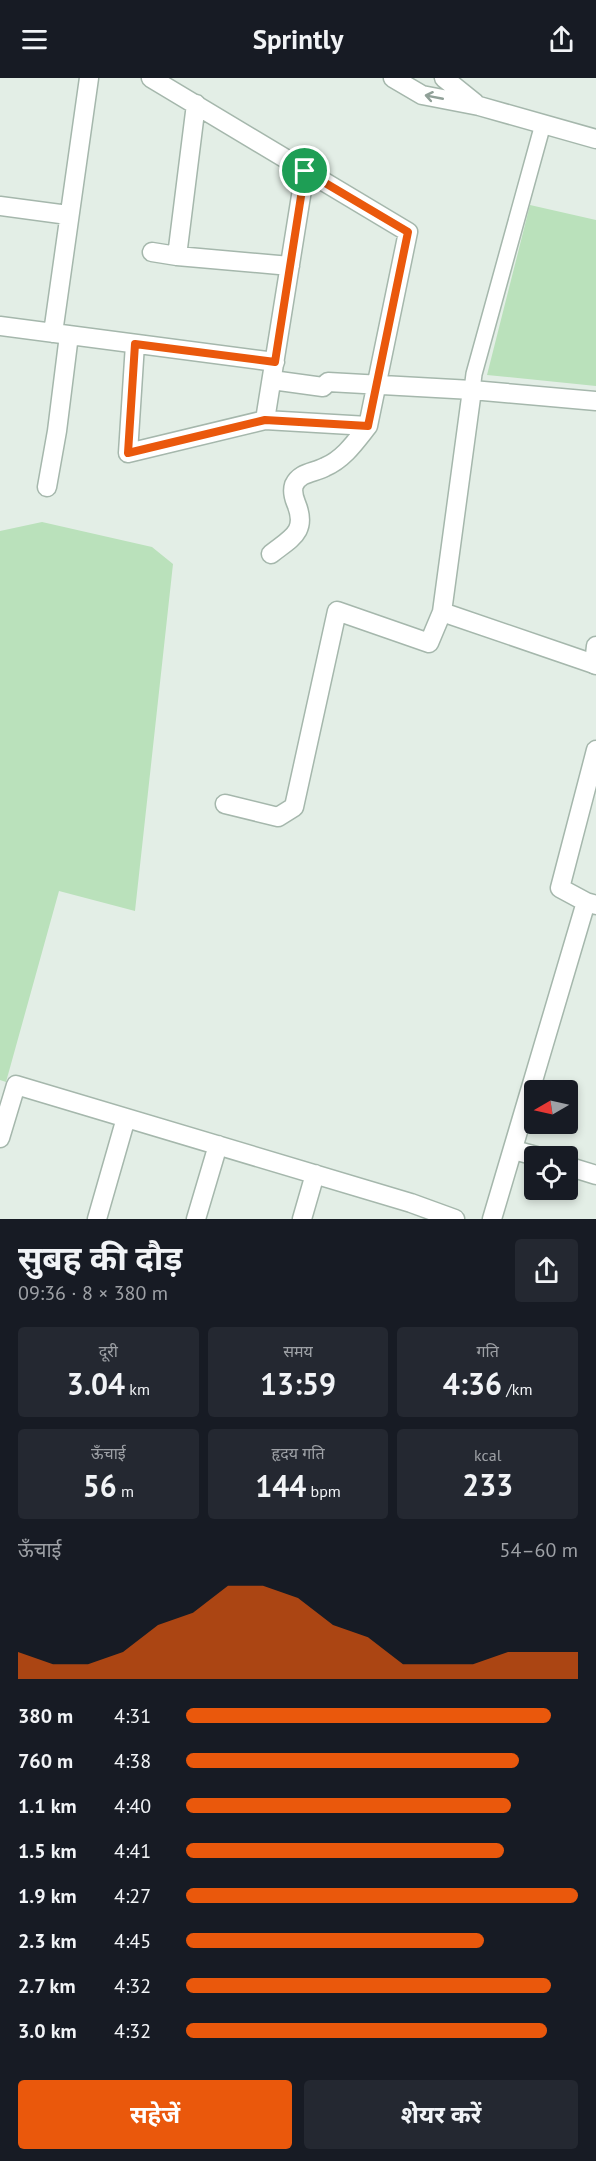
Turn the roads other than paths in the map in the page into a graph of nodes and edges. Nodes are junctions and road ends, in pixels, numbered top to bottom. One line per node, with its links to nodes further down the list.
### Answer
1 (89, 78): 11 (street)
2 (152, 78): 5 (street)
3 (393, 78): 6 (street, one-way to 3)
4 (444, 78): 6 (street)
5 (196, 104): 9 (street); 13 (street)
6 (479, 106): 7 (street)
7 (543, 124): 8 (street); 20 (street)
8 (596, 139)
9 (305, 171): 14 (street); 19 (street)
10 (0, 206): 11 (street)
11 (68, 215): 16 (street)
12 (152, 252): 13 (street)
13 (177, 256): 14 (street)
14 (290, 266): 18 (street)
15 (0, 326): 16 (street)
16 (61, 334): 17 (street); 24 (street)
17 (135, 344): 18 (street); 22 (street)
18 (274, 371): 19 (street); 22 (street)
19 (378, 385): 20 (street); 23 (street)
20 (472, 390): 21 (street); 26 (street)
21 (596, 401)
22 (265, 420): 23 (street)
23 (368, 426): 25 (street)
24 (47, 487)
25 (271, 554)
26 (442, 612): 27 (street); 29 (street)
27 (595, 659)
28 (596, 750): 30 (street)
29 (225, 804)
30 (591, 904): 34 (street)
31 (126, 1118): 32 (street); 33 (street); 40 (street)
32 (0, 1138)
33 (218, 1145): 37 (street); 41 (street)
34 (513, 1150): 35 (street); 44 (street)
35 (524, 1153)
36 (578, 1169): 38 (street)
37 (315, 1174): 39 (street); 42 (street)
38 (596, 1175)
39 (409, 1211): 43 (street)
40 (97, 1219)
41 (196, 1219)
42 (302, 1219)
43 (455, 1219)
44 (492, 1219)

